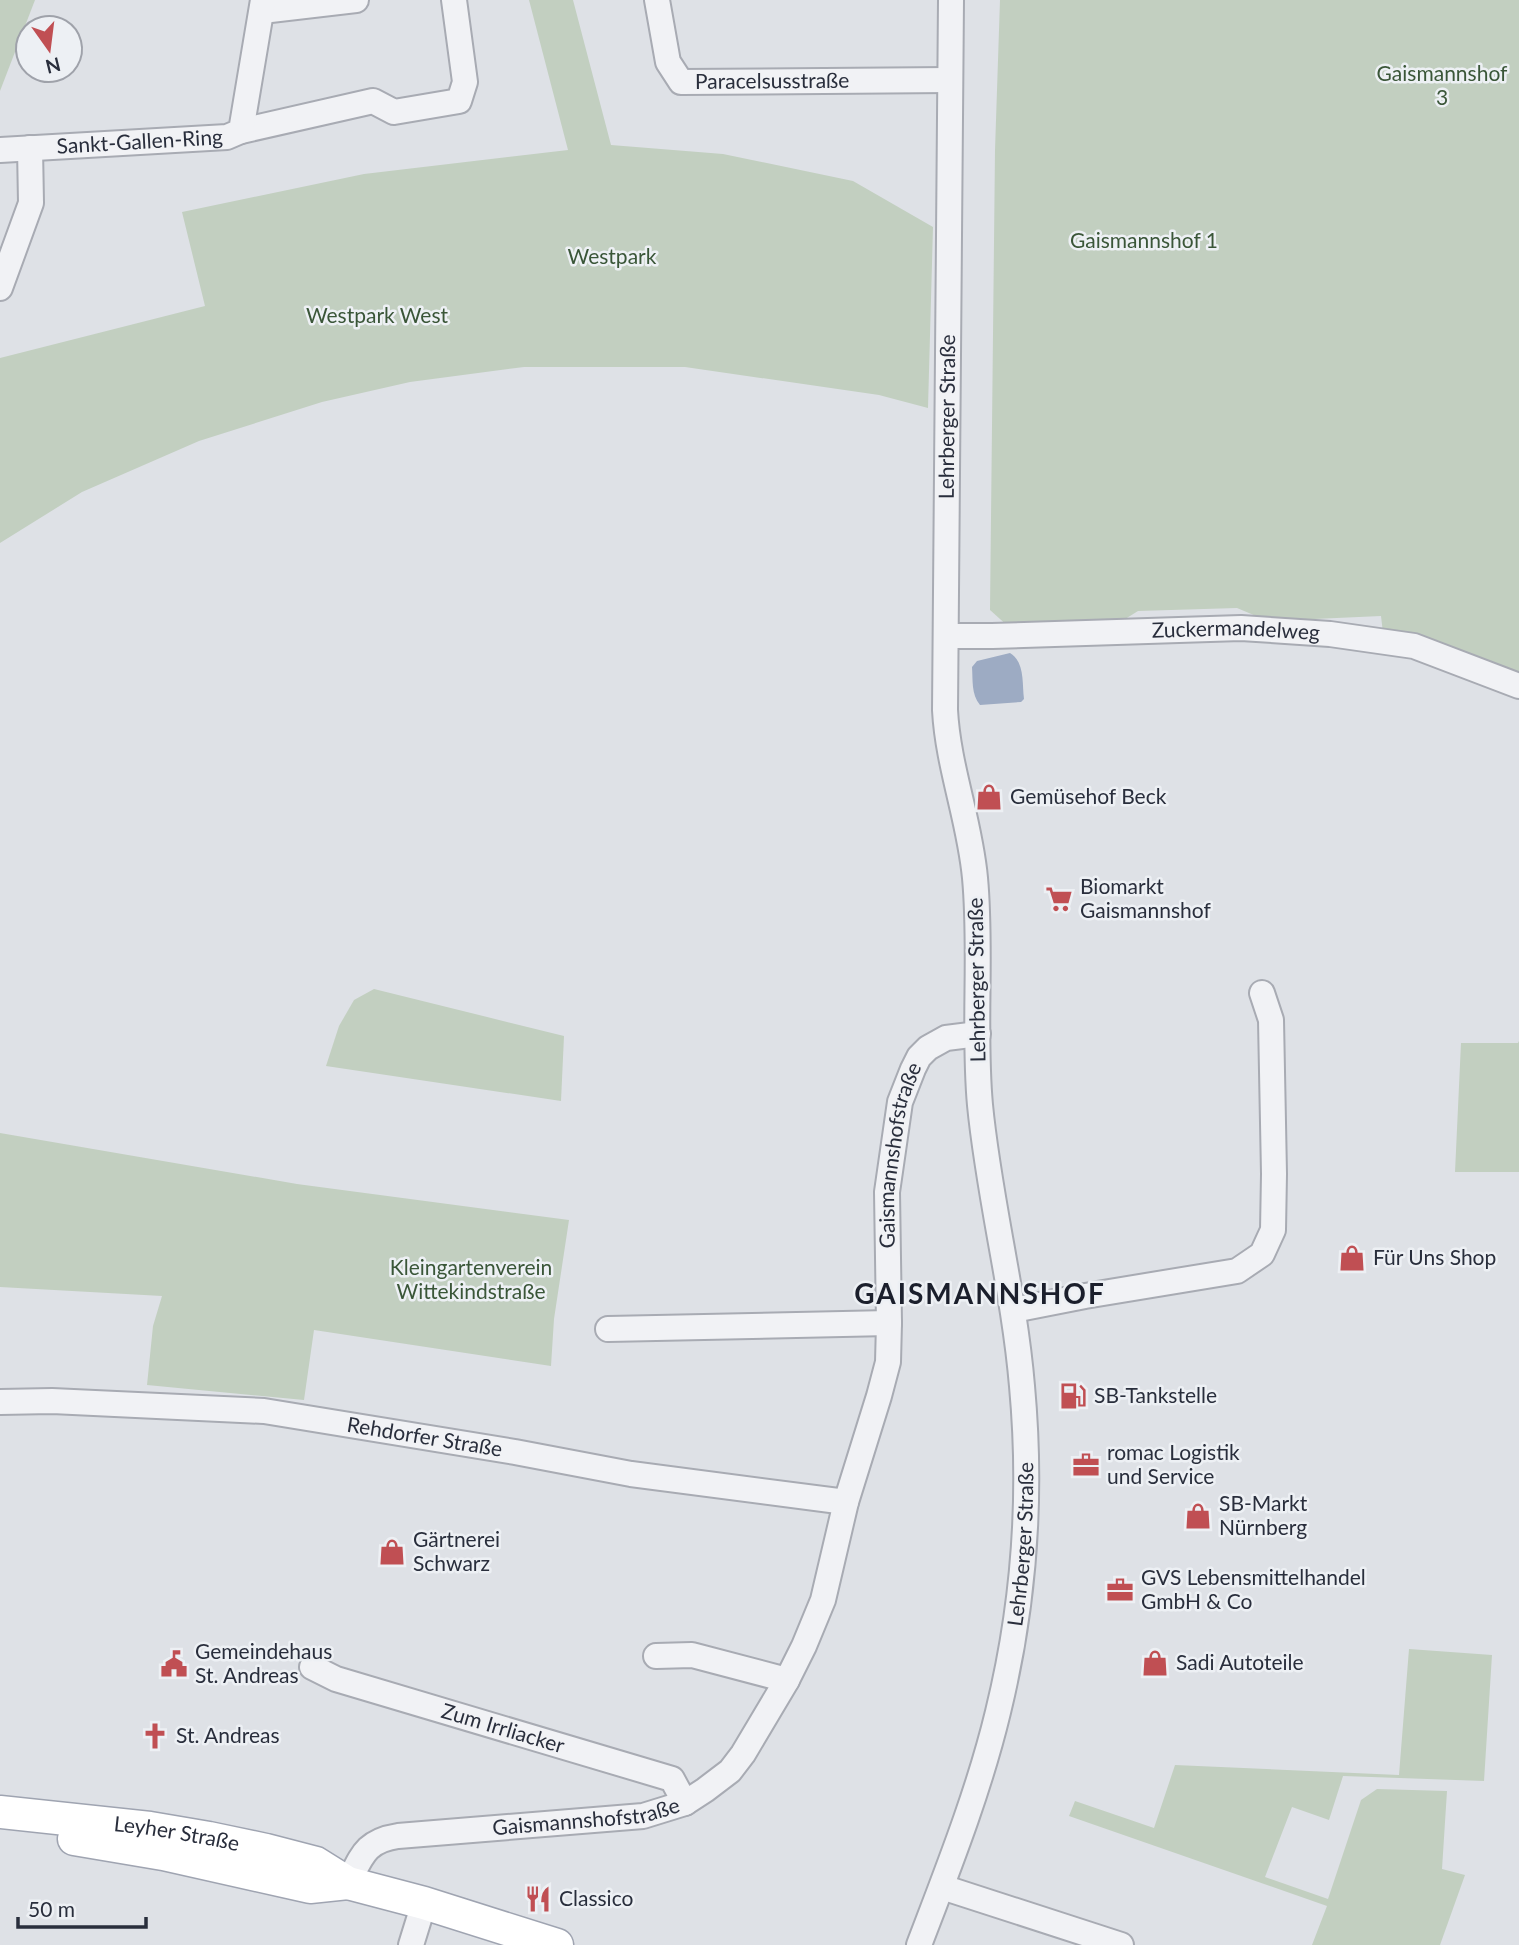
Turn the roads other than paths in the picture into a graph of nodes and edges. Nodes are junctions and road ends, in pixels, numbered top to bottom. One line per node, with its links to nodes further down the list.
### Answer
1 (356, 0): 5 (street)
2 (454, 0): 7 (street)
3 (657, 0): 6 (street, Paracelsusstraße)
4 (951, 0): 6 (street, Lehrberger Straße)
5 (262, 6): 7 (street, Sankt-Gallen-Ring)
6 (950, 80): 11 (street, Lehrberger Straße)
7 (241, 131): 8 (street, Sankt-Gallen-Ring)
8 (30, 148): 9 (street, Sankt-Gallen-Ring); 10 (street, Sankt-Gallen-Ring)
9 (0, 150)
10 (0, 288)
11 (946, 636): 12 (street, Zuckermandelweg); 14 (street, Lehrberger Straße)
12 (1519, 685)
13 (1262, 993): 15 (street)
14 (978, 1034): 15 (street, Lehrberger Straße); 16 (street, Gaismannshofstraße)
15 (1013, 1310): 27 (street, Lehrberger Straße)
16 (889, 1323): 17 (street); 19 (street, Gaismannshofstraße)
17 (608, 1329)
18 (0, 1402): 19 (street, Rehdorfer Straße)
19 (846, 1502): 22 (street, Gaismannshofstraße)
20 (656, 1656): 22 (street)
21 (312, 1667): 23 (street, Zum Irrliacker)
22 (787, 1681): 23 (street, Gaismannshofstraße)
23 (685, 1803): 26 (street, Gaismannshofstraße)
24 (0, 1812): 26 (main road, Leyher Straße)
25 (0, 1828): 26 (main road, Leyher Straße)
26 (348, 1883): 28 (main road, Leyher Straße)
27 (942, 1887): 31 (street, Lehrberger Straße); 32 (street)
28 (424, 1903): 29 (street); 30 (main road, Leyher Straße)
29 (411, 1945)
30 (557, 1945)
31 (919, 1945)
32 (1121, 1945)

